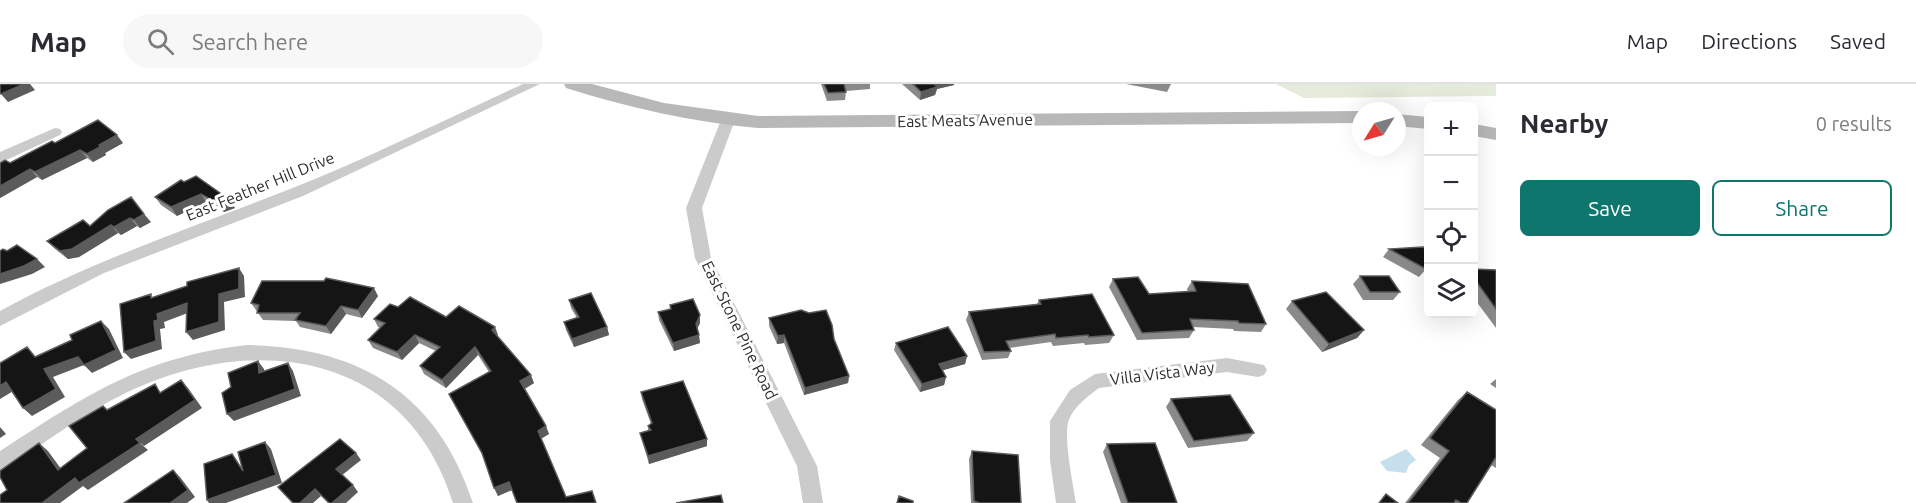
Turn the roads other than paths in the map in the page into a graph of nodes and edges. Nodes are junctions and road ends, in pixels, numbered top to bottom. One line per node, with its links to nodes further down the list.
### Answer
1 (534, 84): 11 (street, East Feather Hill Drive)
2 (573, 84): 4 (street, East Meats Avenue)
3 (1352, 117): 4 (street, East Meats Avenue)
4 (728, 120): 15 (street, East Stone Pine Road)
5 (1406, 121): 6 (street)
6 (1424, 123)
7 (1478, 131): 9 (street)
8 (56, 132): 10 (street)
9 (1496, 134)
10 (0, 158)
11 (0, 319)
12 (1258, 370): 16 (street, Villa Vista Way)
13 (0, 462): 14 (street)
14 (463, 503)
15 (813, 503)
16 (1066, 503)

